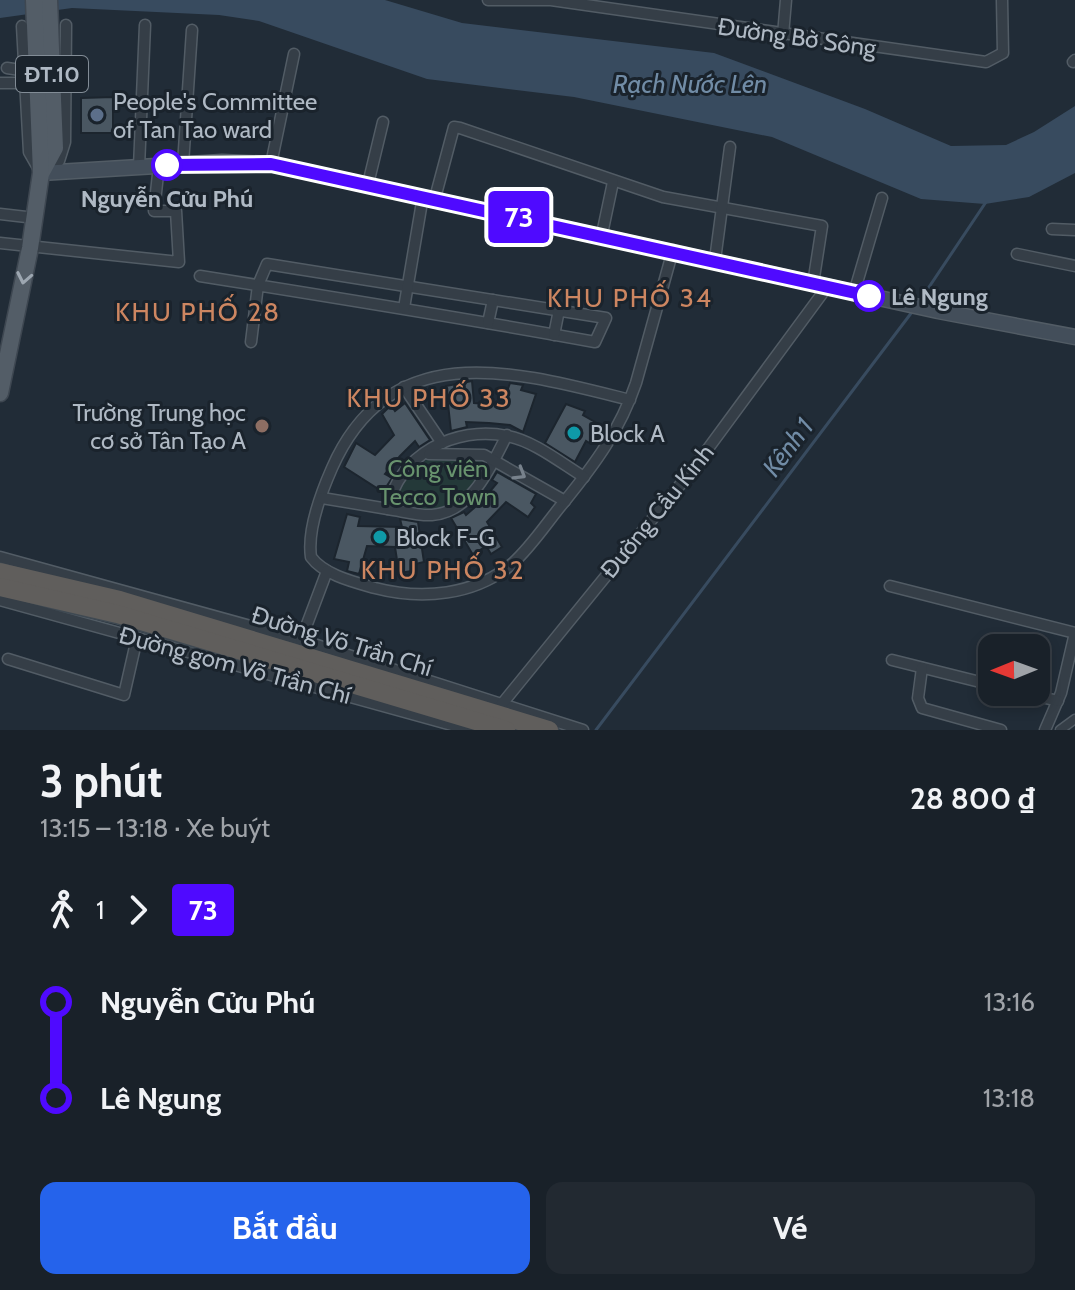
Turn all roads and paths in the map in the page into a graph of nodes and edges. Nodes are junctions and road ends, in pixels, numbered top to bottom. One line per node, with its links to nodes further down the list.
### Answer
1 (34, 0): 17 (main road, ĐT.10)
2 (49, 0): 17 (main road, ĐT.10)
3 (488, 0): 10 (street, Đường Bờ Sông)
4 (786, 0): 10 (street)
5 (1002, 0): 10 (street, Đường Bờ Sông)
6 (66, 25): 22 (street)
7 (145, 25): 21 (street)
8 (22, 26): 13 (street)
9 (192, 30): 18 (street)
10 (783, 35)
11 (294, 54): 19 (street)
12 (7, 68): 13 (street)
13 (27, 77): 14 (street); 22 (street)
14 (0, 83)
15 (383, 122): 24 (street)
16 (730, 147): 27 (street)
17 (48, 150): 22 (main road)
18 (183, 164): 19 (main road); 20 (main road)
19 (271, 164): 24 (main road)
20 (159, 165): 21 (main road); 34 (street)
21 (139, 167): 22 (main road)
22 (41, 173): 29 (main road)
23 (613, 182): 25 (street); 27 (street); 32 (street)
24 (368, 184): 25 (main road)
25 (429, 197): 32 (main road); 43 (street)
26 (882, 198): 44 (street)
27 (722, 207): 37 (street); 42 (street)
28 (0, 214): 29 (street)
29 (35, 218): 34 (main road)
30 (1052, 229): 31 (street)
31 (1075, 230)
32 (602, 234): 35 (main road)
33 (0, 243): 34 (street)
34 (30, 248): 54 (main road, one-way to 54)
35 (673, 250): 37 (main road); 55 (street)
36 (1017, 254): 38 (street)
37 (715, 260): 42 (main road)
38 (1075, 266)
39 (200, 276): 41 (street)
40 (347, 276): 41 (street); 43 (street); 45 (street)
41 (258, 285): 45 (street); 52 (street)
42 (820, 285): 44 (main road); 81 (street, Đường Cầu Kinh)
43 (407, 286): 46 (street); 47 (street)
44 (854, 293): 51 (main road)
45 (341, 298): 47 (street)
46 (493, 300): 48 (street); 49 (street)
47 (404, 308): 49 (street)
48 (559, 310): 50 (street); 50 (street)
49 (488, 323): 50 (street)
50 (554, 335)
51 (1075, 337)
52 (251, 342)
53 (404, 387): 55 (street); 57 (street); 61 (street)
54 (0, 393)
55 (630, 400): 60 (street)
56 (507, 435): 57 (street); 59 (street); 60 (street)
57 (442, 443): 58 (street)
58 (419, 456): 59 (street); 63 (street)
59 (495, 459): 62 (street, one-way to 62); 63 (street)
60 (584, 477): 62 (street)
61 (322, 498): 63 (street); 65 (street)
62 (565, 501): 65 (street)
63 (388, 509)
64 (0, 557): 73 (street, Đường gom Võ Trần Chí)
65 (327, 571): 73 (street)
66 (0, 572): 70 (highway)
67 (890, 586): 71 (street)
68 (0, 587): 70 (highway)
69 (0, 600): 72 (street, Đường gom Võ Trần Chí)
70 (118, 607): 81 (highway, Đường Võ Trần Chí)
71 (1075, 633): 79 (street)
72 (137, 638): 74 (street); 81 (street, Đường gom Võ Trần Chí)
73 (301, 640): 81 (street, Đường gom Võ Trần Chí)
74 (8, 659)
75 (892, 660): 76 (street)
76 (922, 668): 77 (street); 85 (street)
77 (978, 682)
78 (1050, 699): 79 (street)
79 (1058, 701): 86 (street)
80 (1075, 719): 87 (street)
81 (486, 720): 82 (street, Đường gom Võ Trần Chí); 83 (highway, Đường Võ Trần Chí); 84 (highway, Đường Võ Trần Chí)
82 (579, 729)
83 (506, 730)
84 (549, 730)
85 (1001, 730)
86 (1045, 730)
87 (1060, 730)

